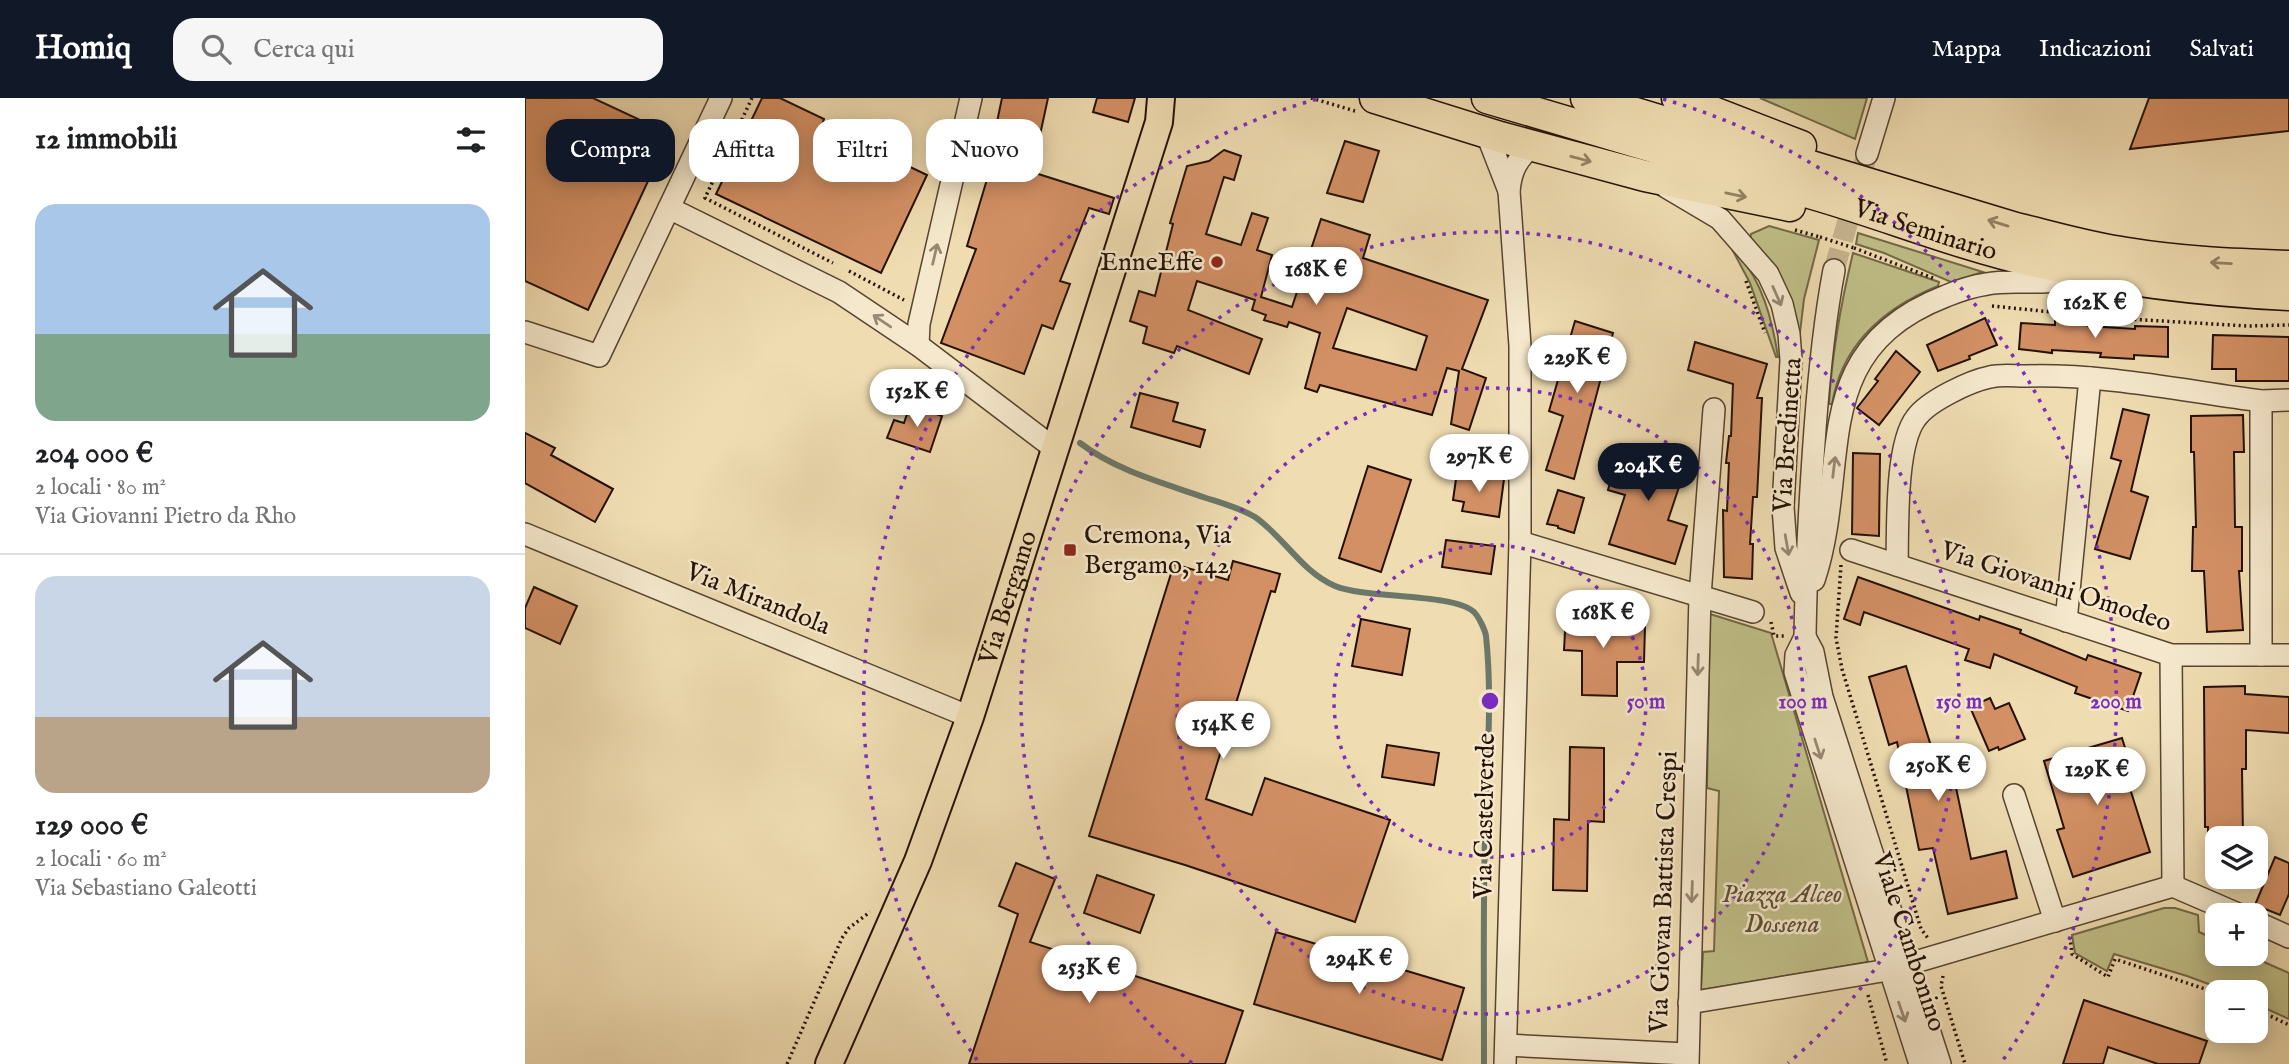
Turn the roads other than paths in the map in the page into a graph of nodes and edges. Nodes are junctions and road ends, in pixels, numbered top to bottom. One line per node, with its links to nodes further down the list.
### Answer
1 (971, 98): 23 (street, one-way to 1)
2 (1175, 98): 9 (main road, Via Bergamo)
3 (1375, 98): 10 (highway)
4 (1487, 98): 12 (highway)
5 (1585, 98): 12 (highway)
6 (1677, 98): 17 (highway)
7 (1884, 98): 13 (street)
8 (715, 100): 16 (street)
9 (1160, 110): 28 (main road, Via Bergamo)
10 (1486, 132): 11 (highway); 15 (street, Via Castelverde)
11 (1533, 145): 14 (highway, one-way to 14); 15 (street, Via Castelverde)
12 (1698, 147): 17 (highway, Via Seminario)
13 (1867, 153)
14 (1645, 176): 17 (highway, one-way to 17); 34 (street, one-way to 34)
15 (1509, 191): 30 (street, Via Castelverde)
16 (669, 208): 22 (street); 23 (street, one-way to 16)
17 (1907, 210): 18 (highway, Via Seminario, one-way to 17); 19 (highway, Via Seminario)
18 (2289, 267)
19 (2077, 269): 21 (highway, Via Seminario); 34 (street, one-way to 19)
20 (1834, 270): 34 (street, Via Bredinetta)
21 (2289, 295)
22 (525, 332)
23 (918, 345): 28 (street)
24 (2090, 378): 26 (street); 32 (street); 36 (street)
25 (2289, 400): 26 (street)
26 (2261, 401): 37 (street)
27 (1714, 409): 33 (street, Via Giovan Battista Crespi)
28 (1055, 449): 40 (main road, Via Bergamo)
29 (525, 534): 40 (street, Via Mirandola)
30 (1520, 542): 33 (street); 49 (street, Via Castelverde)
31 (1846, 555): 32 (street, Via Giovanni Omodeo)
32 (1896, 565): 36 (street, Via Giovanni Omodeo)
33 (1700, 596): 35 (street); 48 (street, Via Giovan Battista Crespi, one-way to 48)
34 (1805, 605): 47 (street, Viale Cambonino)
35 (1753, 612)
36 (2066, 621): 39 (street, Via Giovanni Omodeo)
37 (2261, 655): 38 (street, Via Giovanni Omodeo); 39 (street, Via Giovanni Omodeo)
38 (2289, 655)
39 (2171, 656): 42 (street)
40 (969, 717): 51 (main road, Via Bergamo)
41 (2014, 794): 44 (street)
42 (2173, 886): 43 (street); 44 (street)
43 (2212, 903)
44 (2061, 919): 47 (street)
45 (2268, 927): 46 (street)
46 (2289, 937)
47 (1898, 967): 48 (street); 52 (street, Viale Cambonino, one-way to 52); 53 (street, Viale Cambonino)
48 (1689, 1003): 50 (street, Via Giovan Battista Crespi)
49 (1506, 1055): 50 (street)
50 (1688, 1059)
51 (829, 1064)
52 (1920, 1064)
53 (1940, 1064)

